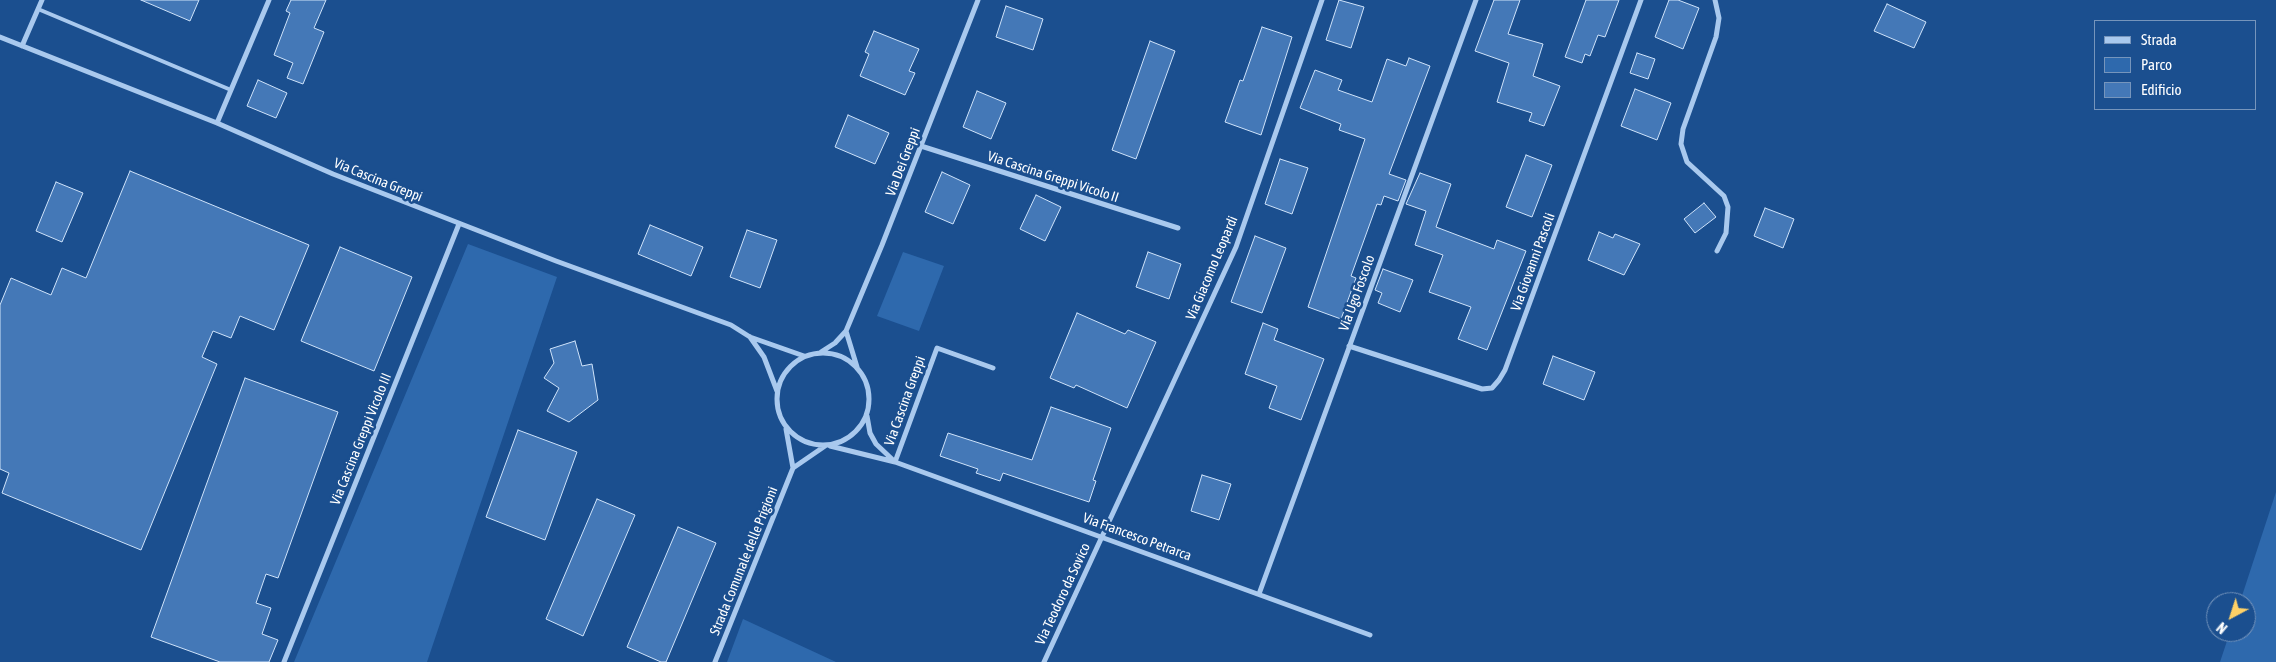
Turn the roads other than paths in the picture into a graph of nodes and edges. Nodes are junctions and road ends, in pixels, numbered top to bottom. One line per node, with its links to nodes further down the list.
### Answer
1 (42, 0): 8 (street)
2 (269, 0): 11 (street)
3 (978, 0): 13 (street, Via Dei Greppi)
4 (1322, 0): 30 (street, Via Giacomo Leopardi)
5 (1476, 0): 19 (street, Via Ugo Foscolo)
6 (1641, 0): 19 (street, Via Giovanni Pascoli)
7 (1715, 0): 16 (street)
8 (38, 9): 10 (street); 11 (lane)
9 (0, 37): 10 (street, Via Cascina Greppi)
10 (22, 46): 12 (street, Via Cascina Greppi)
11 (231, 90): 12 (street)
12 (218, 123): 14 (street, Via Cascina Greppi)
13 (921, 146): 15 (street, Via Cascina Greppi Vicolo II); 17 (street, Via Dei Greppi)
14 (459, 224): 18 (street, Via Cascina Greppi); 33 (street, Via Cascina Greppi Vicolo III)
15 (1178, 228)
16 (1717, 251)
17 (846, 331): 20 (street); 22 (street)
18 (750, 336): 21 (street, Via Cascina Greppi); 24 (street)
19 (1349, 346): 31 (street, Via Ugo Foscolo)
20 (820, 353): 21 (street); 22 (street)
21 (804, 356): 24 (street)
22 (857, 368): 25 (street)
23 (993, 368): 28 (street, Via Cascina Greppi)
24 (776, 391): 26 (street)
25 (867, 416): 27 (street); 28 (street, Via Francesco Petrarca)
26 (786, 429): 27 (street); 29 (street)
27 (827, 446): 28 (street, Via Francesco Petrarca); 29 (street)
28 (895, 462): 30 (street, Via Francesco Petrarca)
29 (794, 468): 34 (street, Strada Comunale delle Prigioni)
30 (1102, 536): 31 (street, Via Francesco Petrarca); 35 (street, Via Teodoro da Sovico)
31 (1259, 594): 32 (street, Via Francesco Petrarca)
32 (1370, 636)
33 (284, 662)
34 (715, 662)
35 (1044, 662)

